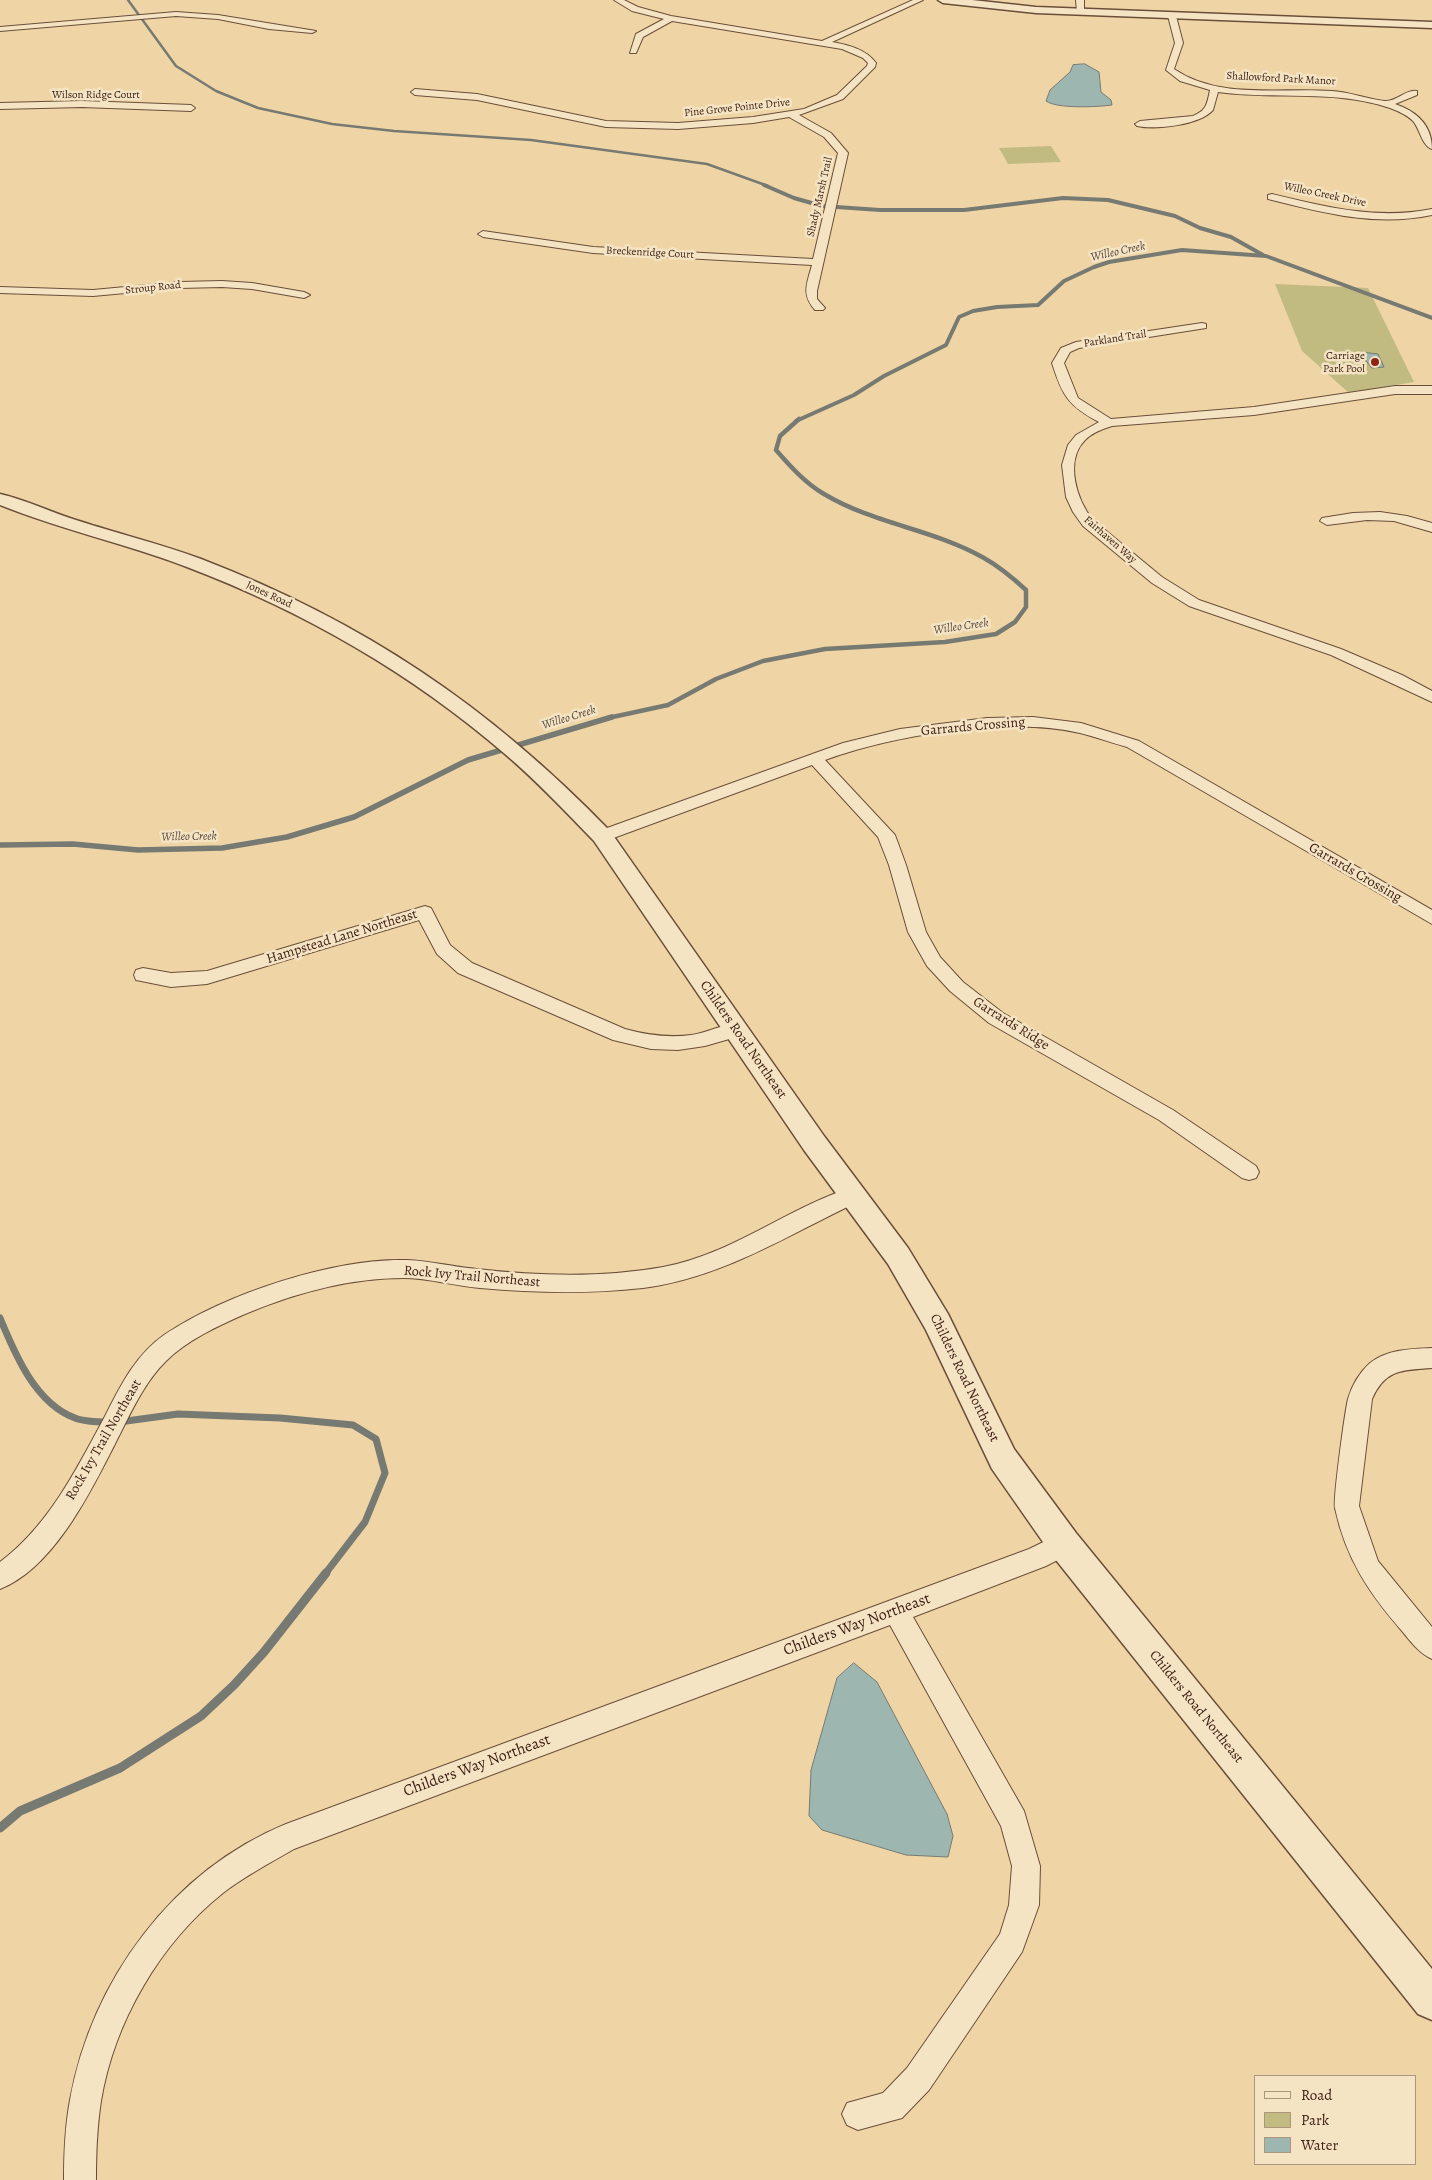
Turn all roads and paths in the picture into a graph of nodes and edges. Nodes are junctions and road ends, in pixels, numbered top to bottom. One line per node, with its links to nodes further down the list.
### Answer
1 (618, 0): 8 (street, Pine Grove Pointe Drive)
2 (903, 0): 12 (street)
3 (919, 0): 13 (street)
4 (944, 0): 6 (street)
5 (1080, 0): 6 (street)
6 (1082, 12): 7 (street)
7 (1172, 16): 9 (street); 15 (street, Shallowford Park Manor)
8 (671, 18): 12 (street, Pine Grove Pointe Drive); 14 (street)
9 (1432, 25)
10 (0, 29): 11 (street)
11 (312, 32)
12 (811, 41): 13 (street, Pine Grove Pointe Drive)
13 (824, 43): 21 (street, Pine Grove Pointe Drive)
14 (633, 51)
15 (1215, 88): 18 (street, Shallowford Park Manor); 22 (street)
16 (415, 92): 21 (street, Pine Grove Pointe Drive)
17 (1414, 93): 18 (street)
18 (1387, 104): 23 (street, Shallowford Park Manor)
19 (0, 106): 20 (street, Wilson Ridge Court)
20 (191, 108)
21 (791, 114): 27 (street, Shady Marsh Trail)
22 (1140, 124)
23 (1432, 146)
24 (1272, 197): 25 (street, Willeo Creek Drive)
25 (1432, 212)
26 (483, 234): 27 (street, Breckenridge Court)
27 (818, 262): 30 (street, Shady Marsh Trail)
28 (0, 290): 29 (street, Stroup Road)
29 (304, 295)
30 (819, 308)
31 (1202, 326): 33 (street, Parkland Trail)
32 (1432, 390): 33 (street, Fairhaven Way)
33 (1108, 422): 37 (street, Fairhaven Way)
34 (0, 498): 38 (street, Jones Road)
35 (1327, 521): 36 (street)
36 (1432, 528)
37 (1432, 697)
38 (510, 747): 40 (street, Childers Road Northeast)
39 (815, 759): 41 (street, Garrards Crossing); 42 (street, Garrards Crossing); 45 (street, Garrards Ridge)
40 (536, 769): 41 (street, Childers Road Northeast)
41 (602, 836): 44 (street, Childers Road Northeast)
42 (1432, 918)
43 (143, 975): 44 (street, Hampstead Lane Northeast)
44 (736, 1030): 46 (street, Childers Road Northeast)
45 (1250, 1172)
46 (853, 1195): 48 (street, Childers Road Northeast); 49 (street, Rock Ivy Trail Northeast)
47 (1432, 1358): 51 (street)
48 (1064, 1544): 50 (street, Childers Way Northeast); 52 (street, Childers Road Northeast)
49 (0, 1577)
50 (895, 1610): 53 (street); 54 (street, Childers Way Northeast)
51 (1432, 1646)
52 (1432, 2000)
53 (858, 2114)
54 (80, 2180)

